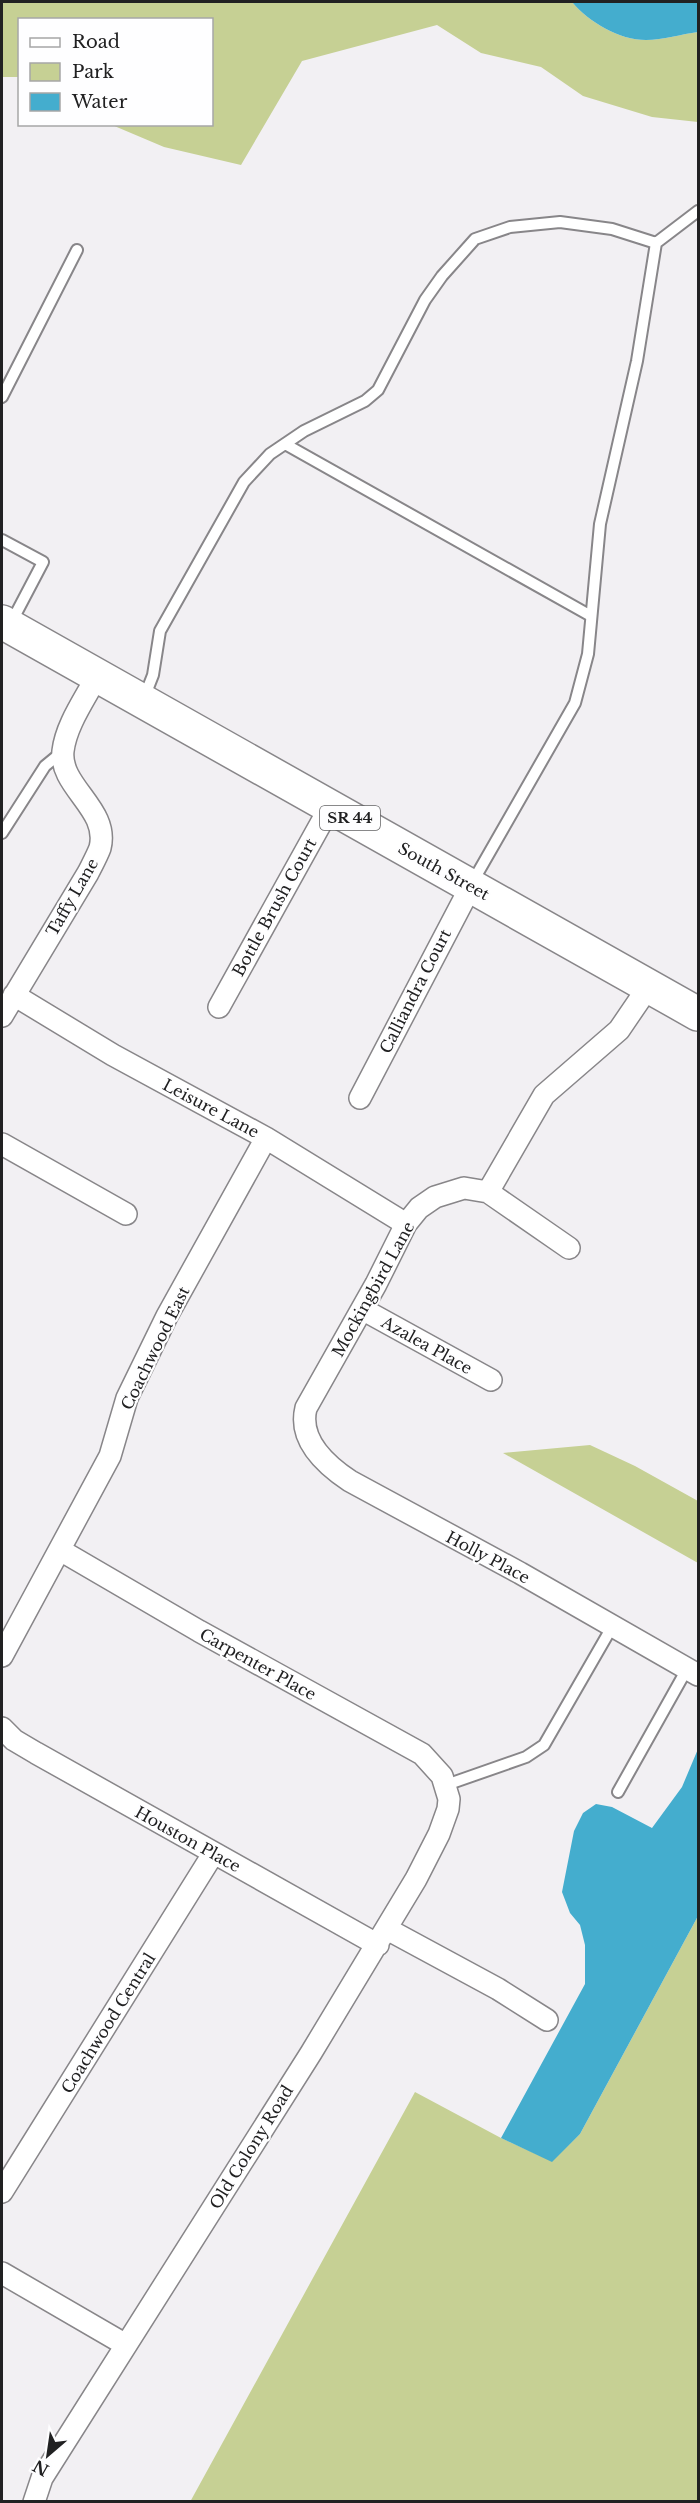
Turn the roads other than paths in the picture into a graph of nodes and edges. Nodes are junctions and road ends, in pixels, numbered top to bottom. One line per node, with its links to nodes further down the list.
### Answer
1 (699, 212): 2 (lane)
2 (656, 243): 5 (lane); 7 (lane)
3 (77, 250): 4 (lane)
4 (2, 397)
5 (285, 444): 7 (lane); 10 (lane)
6 (2, 540): 8 (lane)
7 (591, 616): 14 (lane)
8 (5, 624): 9 (main road, South Street / SR 44)
9 (97, 676): 10 (main road, South Street / SR 44); 11 (street)
10 (142, 701): 12 (main road, South Street / SR 44)
11 (63, 752): 13 (lane); 16 (street, Taffy Lane)
12 (330, 807): 14 (main road, South Street / SR 44); 18 (street, Bottle Brush Court)
13 (2, 833)
14 (471, 886): 15 (main road, South Street / SR 44); 20 (street, Calliandra Court)
15 (649, 986): 17 (main road, South Street / SR 44); 23 (street)
16 (14, 995): 19 (street, Taffy Lane); 21 (street, Leisure Lane)
17 (696, 1005)
18 (219, 1007)
19 (2, 1016)
20 (360, 1098)
21 (266, 1138): 25 (street, Leisure Lane); 30 (street, Coachwood East)
22 (2, 1144): 24 (street)
23 (488, 1192): 25 (street, Mockingbird Lane); 26 (street)
24 (126, 1214)
25 (406, 1224): 27 (street, Mockingbird Lane)
26 (569, 1248)
27 (362, 1309): 28 (street, Azalea Place); 29 (street, Mockingbird Lane)
28 (491, 1380)
29 (304, 1415): 31 (street, Holly Place)
30 (60, 1550): 32 (street, Coachwood East); 35 (street, Carpenter Place)
31 (612, 1627): 33 (street, Holly Place); 35 (lane)
32 (2, 1656)
33 (693, 1672): 36 (lane)
34 (2, 1728): 37 (street, Houston Place)
35 (446, 1785): 38 (street, Old Colony Road)
36 (618, 1792)
37 (213, 1854): 38 (street, Houston Place); 40 (street, Coachwood Central)
38 (382, 1937): 39 (street, Houston Place); 42 (street, Old Colony Road)
39 (547, 2020)
40 (2, 2192)
41 (2, 2273): 42 (street)
42 (126, 2344): 43 (street, Old Colony Road)
43 (34, 2502)

